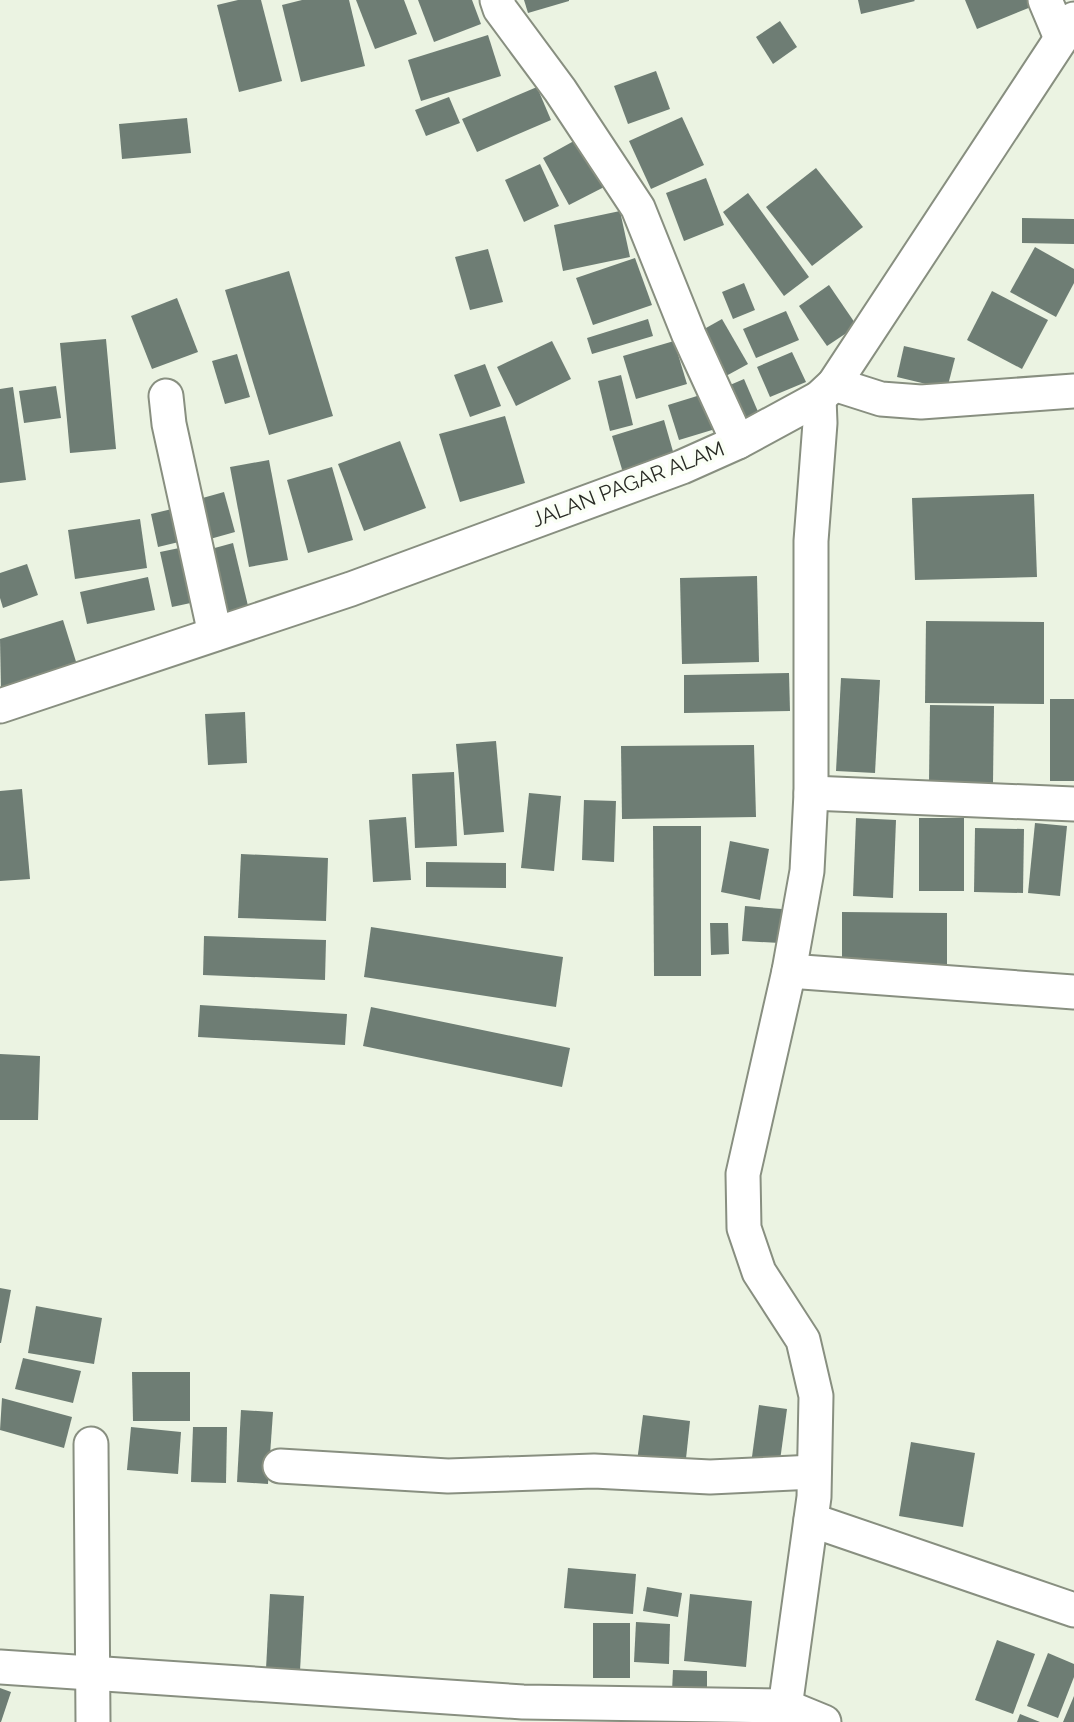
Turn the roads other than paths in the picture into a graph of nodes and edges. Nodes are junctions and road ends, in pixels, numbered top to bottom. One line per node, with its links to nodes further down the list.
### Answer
1 (497, 0): 7 (street)
2 (1045, 0): 3 (street)
3 (1067, 29): 4 (street, JALAN PAGAR ALAM)
4 (826, 391): 5 (street); 7 (street, JALAN PAGAR ALAM); 10 (street)
5 (1074, 391)
6 (166, 396): 8 (street)
7 (738, 442): 8 (street, JALAN PAGAR ALAM)
8 (215, 634): 9 (street, JALAN PAGAR ALAM)
9 (0, 706)
10 (811, 793): 11 (street); 12 (street)
11 (1074, 804)
12 (789, 971): 13 (street); 16 (street)
13 (1074, 992)
14 (91, 1444): 20 (street)
15 (280, 1466): 16 (street)
16 (814, 1472): 17 (street)
17 (811, 1520): 18 (street); 21 (street)
18 (1074, 1610)
19 (0, 1667): 20 (street)
20 (93, 1672): 21 (street); 22 (street)
21 (784, 1714): 23 (street)
22 (93, 1722)
23 (824, 1722)

